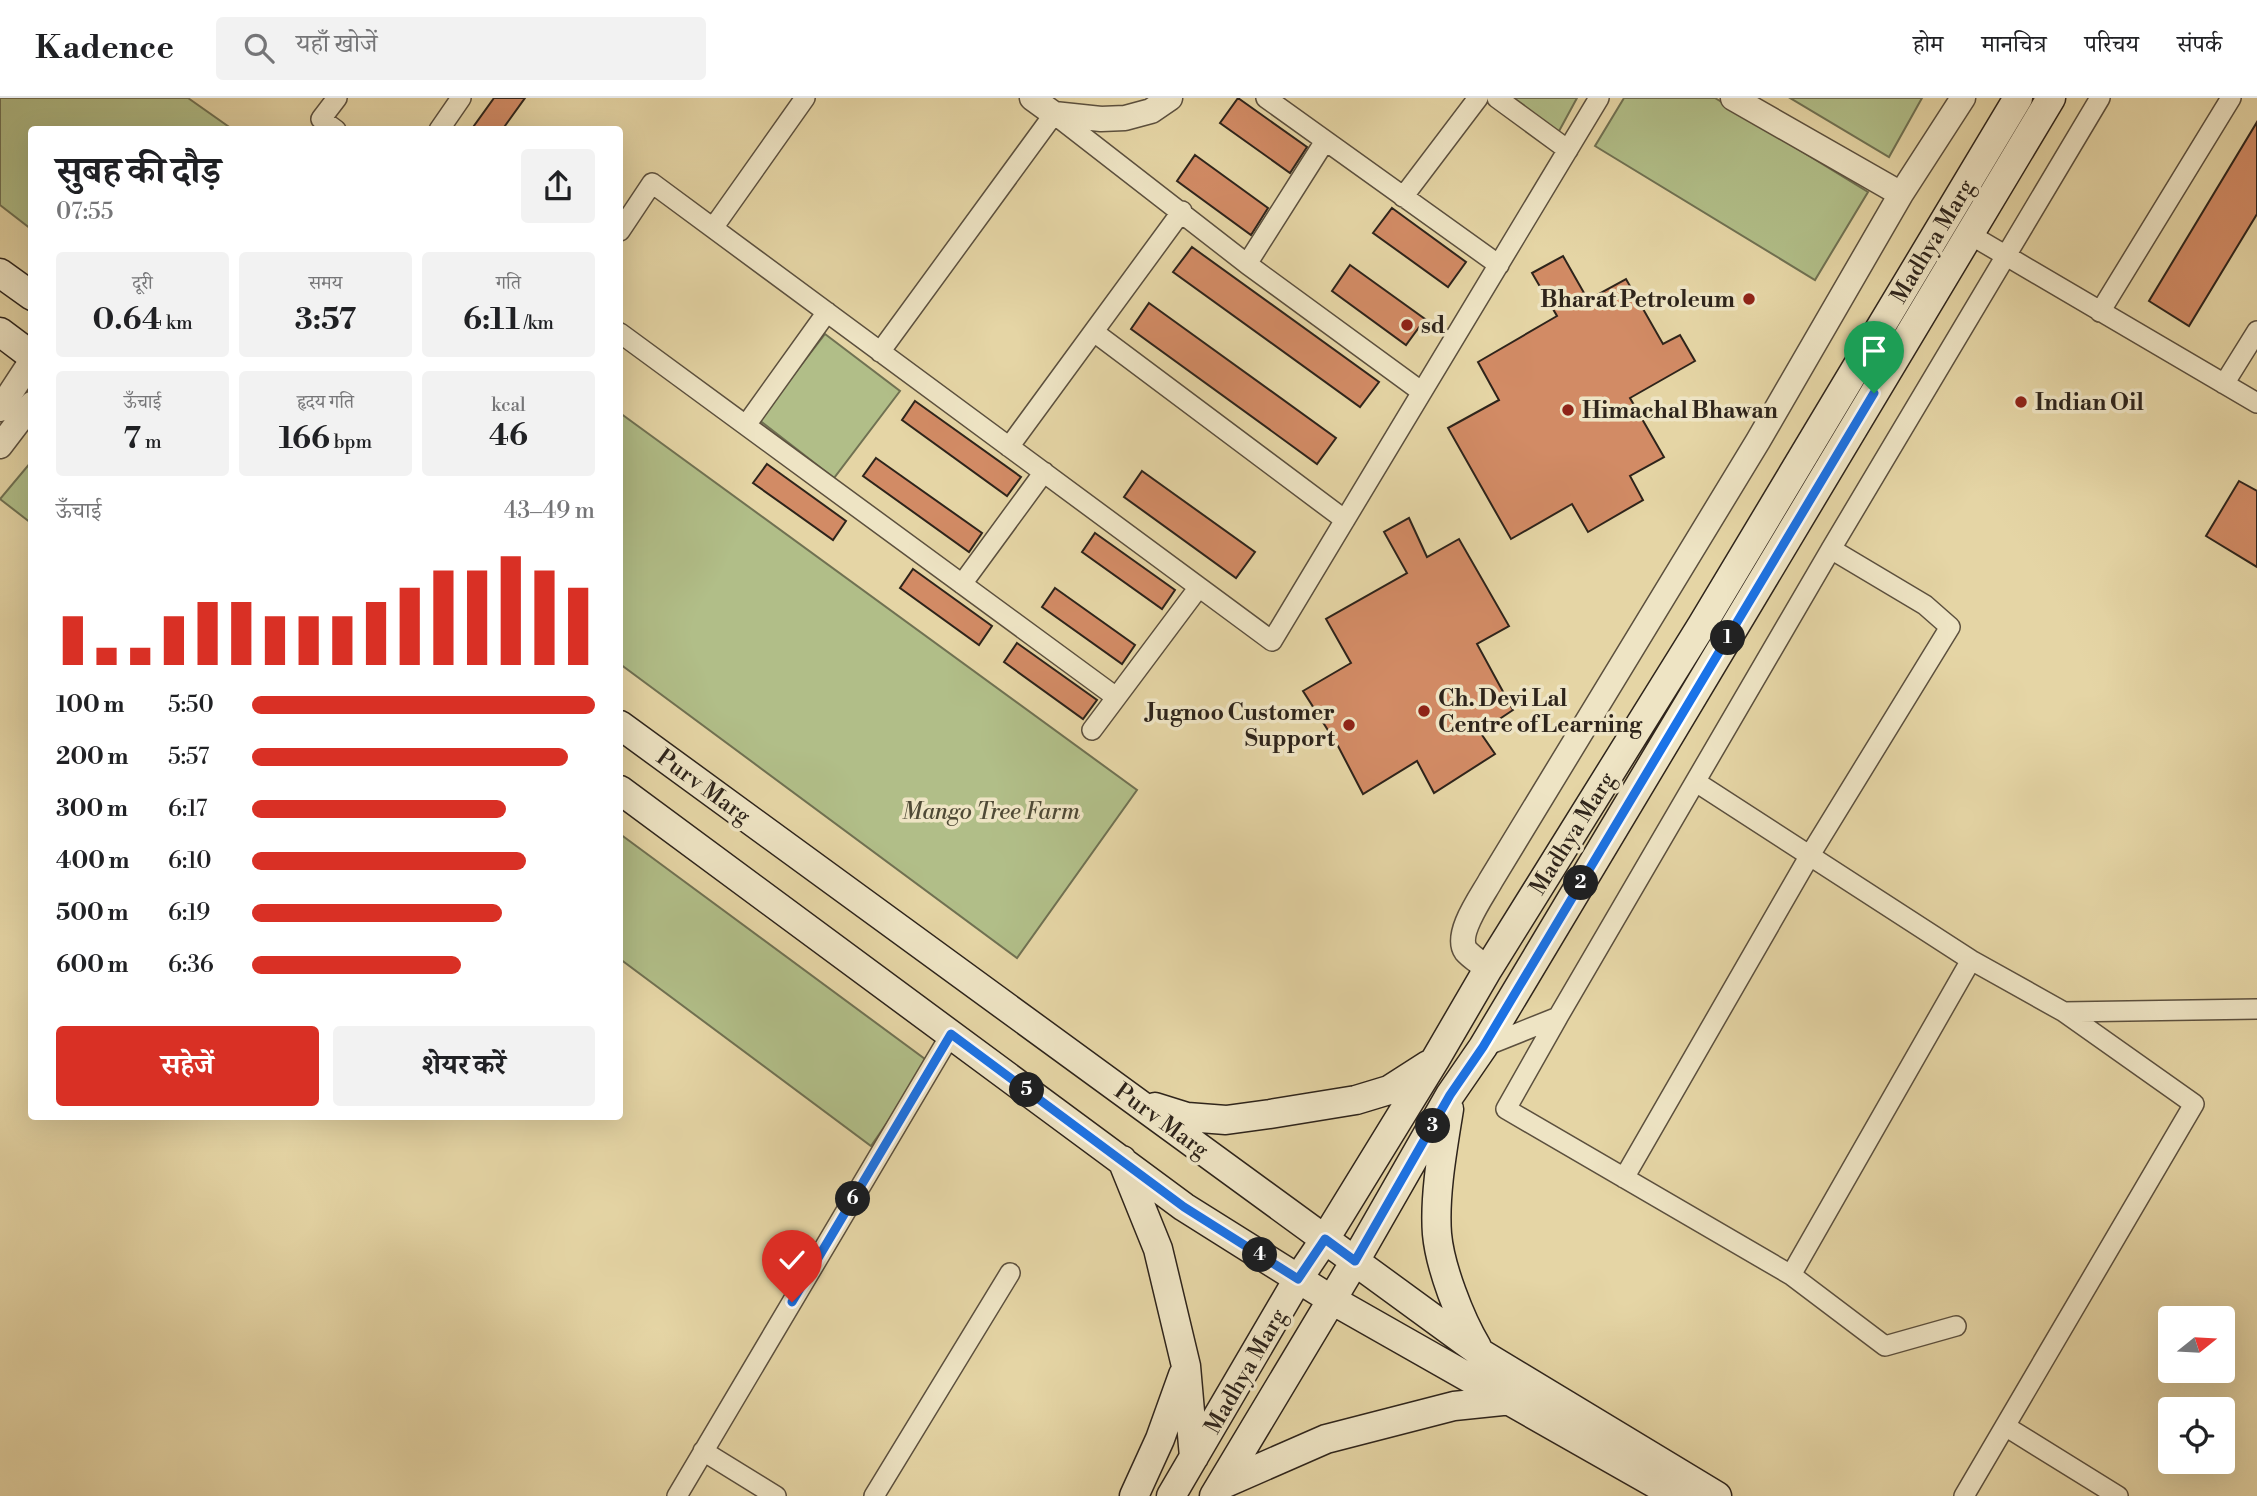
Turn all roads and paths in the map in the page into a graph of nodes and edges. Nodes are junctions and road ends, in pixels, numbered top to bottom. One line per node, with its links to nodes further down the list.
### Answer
1 (337, 98): 17 (street)
2 (461, 98): 18 (street)
3 (805, 98): 25 (street)
4 (1032, 98): 16 (street)
5 (1170, 98): 16 (street)
6 (1266, 98): 19 (street)
7 (1478, 98): 22 (street)
8 (1497, 98): 20 (street)
9 (1600, 98): 20 (street)
10 (1733, 98): 21 (street)
11 (1964, 98): 21 (street)
12 (2018, 98): 62 (main road, Madhya Marg)
13 (2051, 98): 26 (main road, Madhya Marg)
14 (2100, 98): 27 (street)
15 (2231, 98): 33 (street)
16 (1054, 114): 23 (street); 38 (street)
17 (331, 126)
18 (442, 126)
19 (1325, 141): 22 (street); 28 (street)
20 (1568, 150): 29 (street)
21 (1901, 194): 62 (street)
22 (1404, 197): 29 (street)
23 (1182, 211): 28 (street); 36 (street)
24 (623, 226): 25 (street)
25 (713, 228): 32 (street)
26 (1969, 234): 27 (street); 67 (main road, Madhya Marg)
27 (2005, 256): 33 (street); 52 (street)
28 (1247, 264): 42 (street)
29 (1499, 265): 42 (street)
30 (0, 273): 31 (main road)
31 (28, 293)
32 (827, 312): 38 (street); 46 (street)
33 (2101, 312): 41 (street)
34 (2257, 331): 41 (street)
35 (0, 332): 39 (main road)
36 (1094, 332): 49 (street); 51 (street)
37 (623, 335): 46 (street)
38 (880, 352): 49 (street)
39 (28, 355)
40 (28, 364): 44 (street)
41 (2224, 384): 43 (street)
42 (1422, 392): 51 (street)
43 (2257, 404)
44 (0, 409)
45 (28, 409): 48 (street)
46 (746, 425): 53 (street)
47 (28, 427): 48 (street)
48 (0, 447)
49 (1009, 447): 50 (street)
50 (1044, 472): 53 (street); 54 (street)
51 (1345, 520): 54 (street)
52 (1831, 549): 58 (street); 60 (street)
53 (962, 584): 55 (street)
54 (1199, 587): 55 (street)
55 (1116, 697): 57 (street)
56 (623, 727): 70 (main road, Purv Marg)
57 (1093, 730)
58 (1696, 782): 60 (street); 65 (street)
59 (623, 792): 66 (main road)
60 (1810, 855): 61 (street); 72 (street)
61 (1971, 960): 64 (street); 76 (street)
62 (1488, 969): 68 (main road, Madhya Marg)
63 (2257, 1009): 64 (street)
64 (2064, 1012): 83 (street)
65 (1558, 1017): 67 (street); 72 (street)
66 (951, 1034): 71 (main road); 84 (street)
67 (1483, 1047): 69 (main road, Madhya Marg)
68 (1435, 1060): 70 (main road); 73 (main road, Madhya Marg)
69 (1450, 1095): 74 (main road, Madhya Marg); 80 (main road)
70 (1133, 1099): 73 (main road, Purv Marg)
71 (1122, 1160): 77 (main road); 81 (main road)
72 (1624, 1178): 76 (street)
73 (1325, 1239): 74 (main road, Purv Marg); 77 (main road, Madhya Marg)
74 (1355, 1261): 78 (main road, Madhya Marg); 80 (main road, Purv Marg)
75 (1010, 1273): 89 (street)
76 (1791, 1275): 79 (street)
77 (1298, 1279): 78 (main road); 85 (main road, Madhya Marg)
78 (1332, 1300): 82 (main road); 86 (main road, Madhya Marg)
79 (1956, 1326)
80 (1482, 1354): 93 (main road, Purv Marg)
81 (1186, 1366): 85 (main road); 90 (main road)
82 (1512, 1400): 86 (main road); 92 (main road)
83 (2005, 1426): 94 (street); 95 (street)
84 (703, 1451): 87 (street); 88 (street)
85 (1194, 1457): 91 (main road, Madhya Marg)
86 (1218, 1490)
87 (677, 1496)
88 (776, 1496)
89 (874, 1496)
90 (1134, 1496)
91 (1171, 1496)
92 (1677, 1496)
93 (1717, 1496)
94 (1964, 1496)
95 (2118, 1496)

